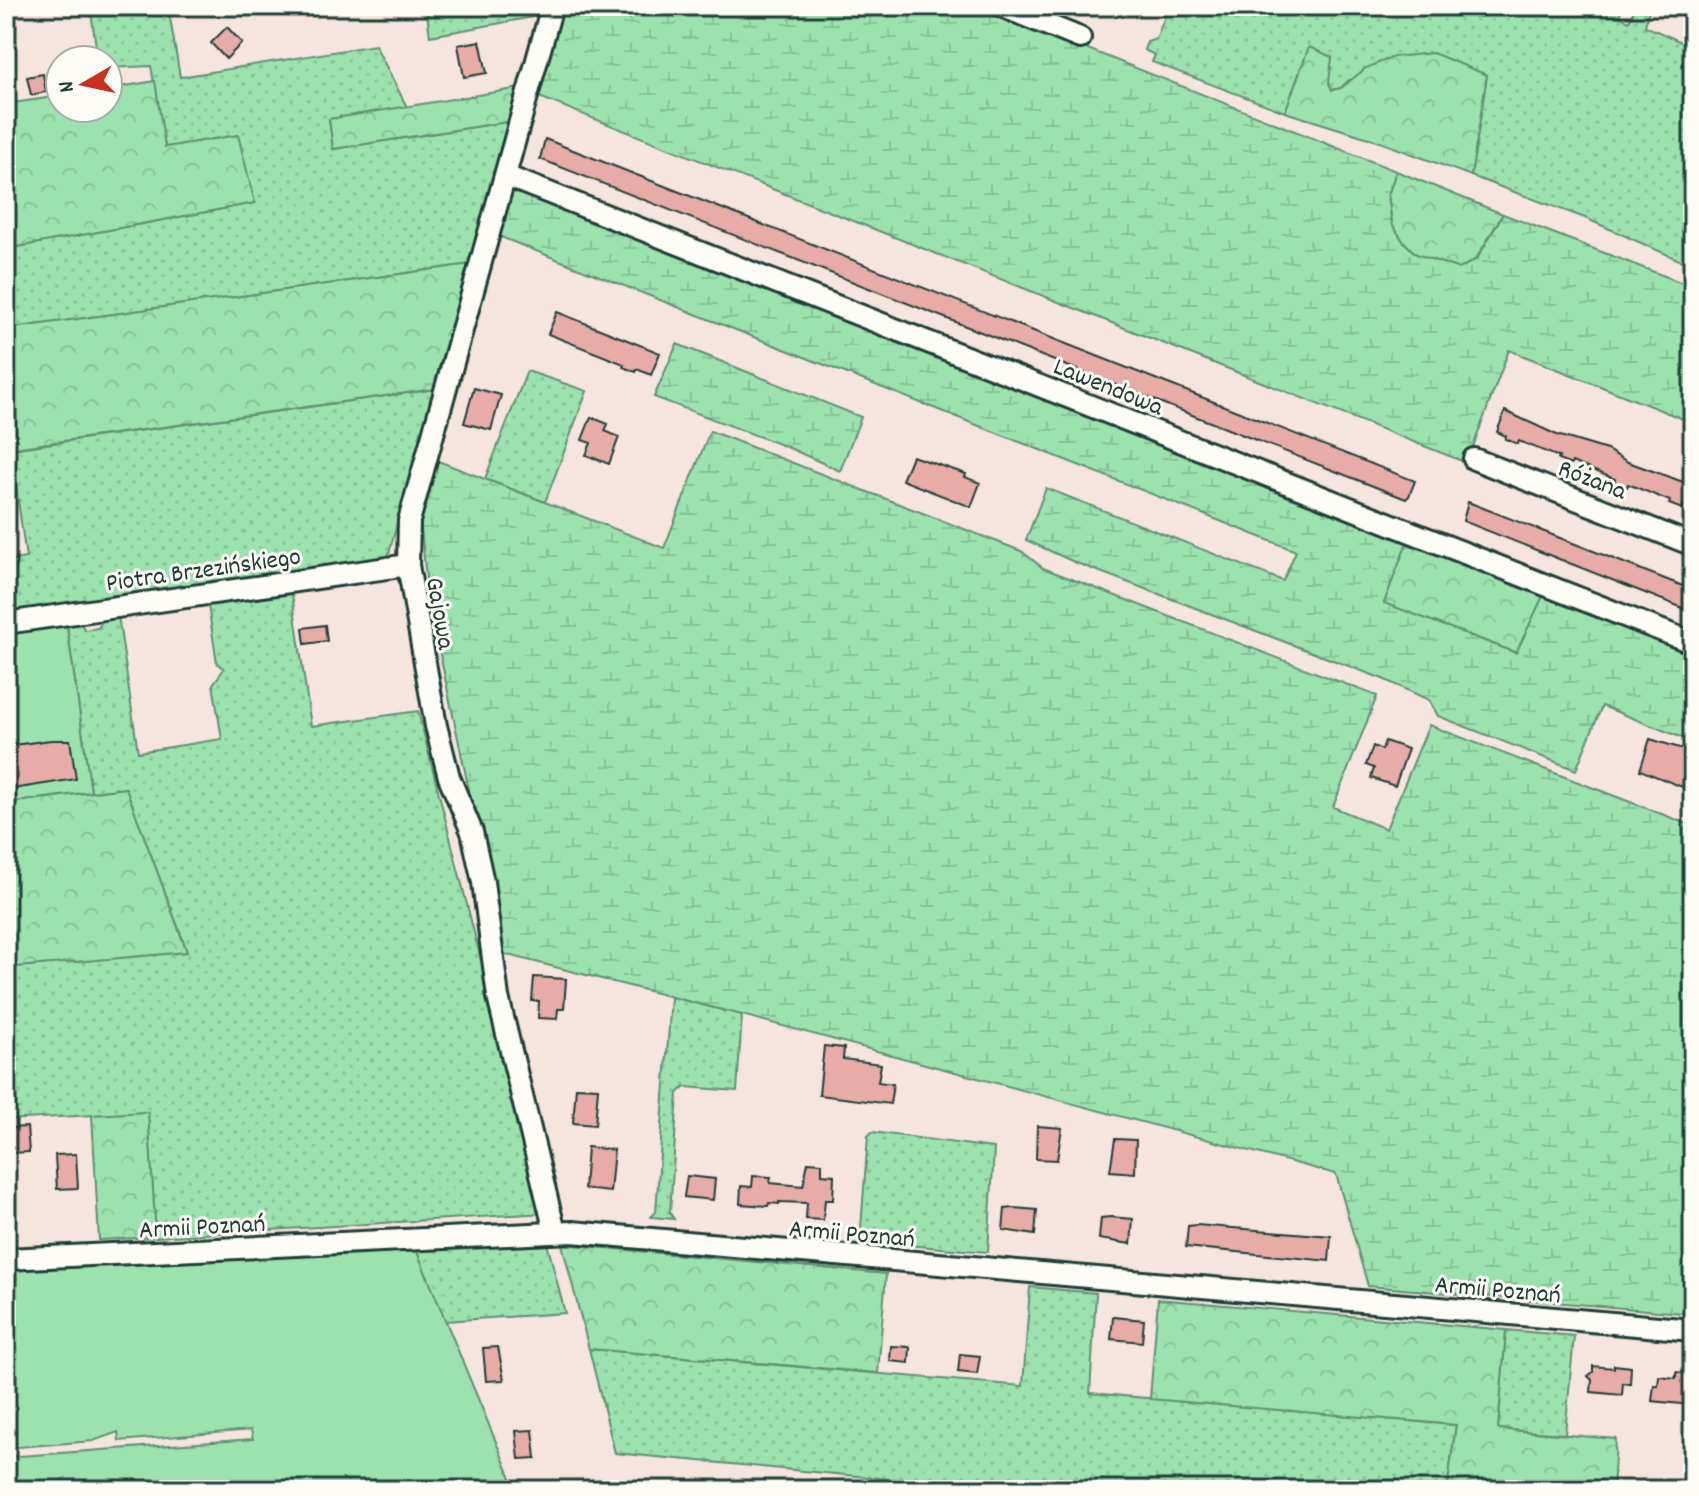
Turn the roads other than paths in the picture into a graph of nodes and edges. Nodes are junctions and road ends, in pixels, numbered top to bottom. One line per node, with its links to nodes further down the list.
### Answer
1 (552, 6): 4 (street, Gajowa)
2 (1001, 6): 3 (street)
3 (1080, 38)
4 (506, 176): 7 (street, Gajowa); 9 (street, Lawendowa)
5 (1474, 459): 6 (street, Różana)
6 (1693, 545)
7 (408, 565): 8 (street, Piotra Brzezińskiego); 10 (street, Gajowa)
8 (6, 623)
9 (1693, 643)
10 (555, 1232): 11 (street, Armii Poznań); 12 (street, Armii Poznań)
11 (6, 1259)
12 (1693, 1330)

